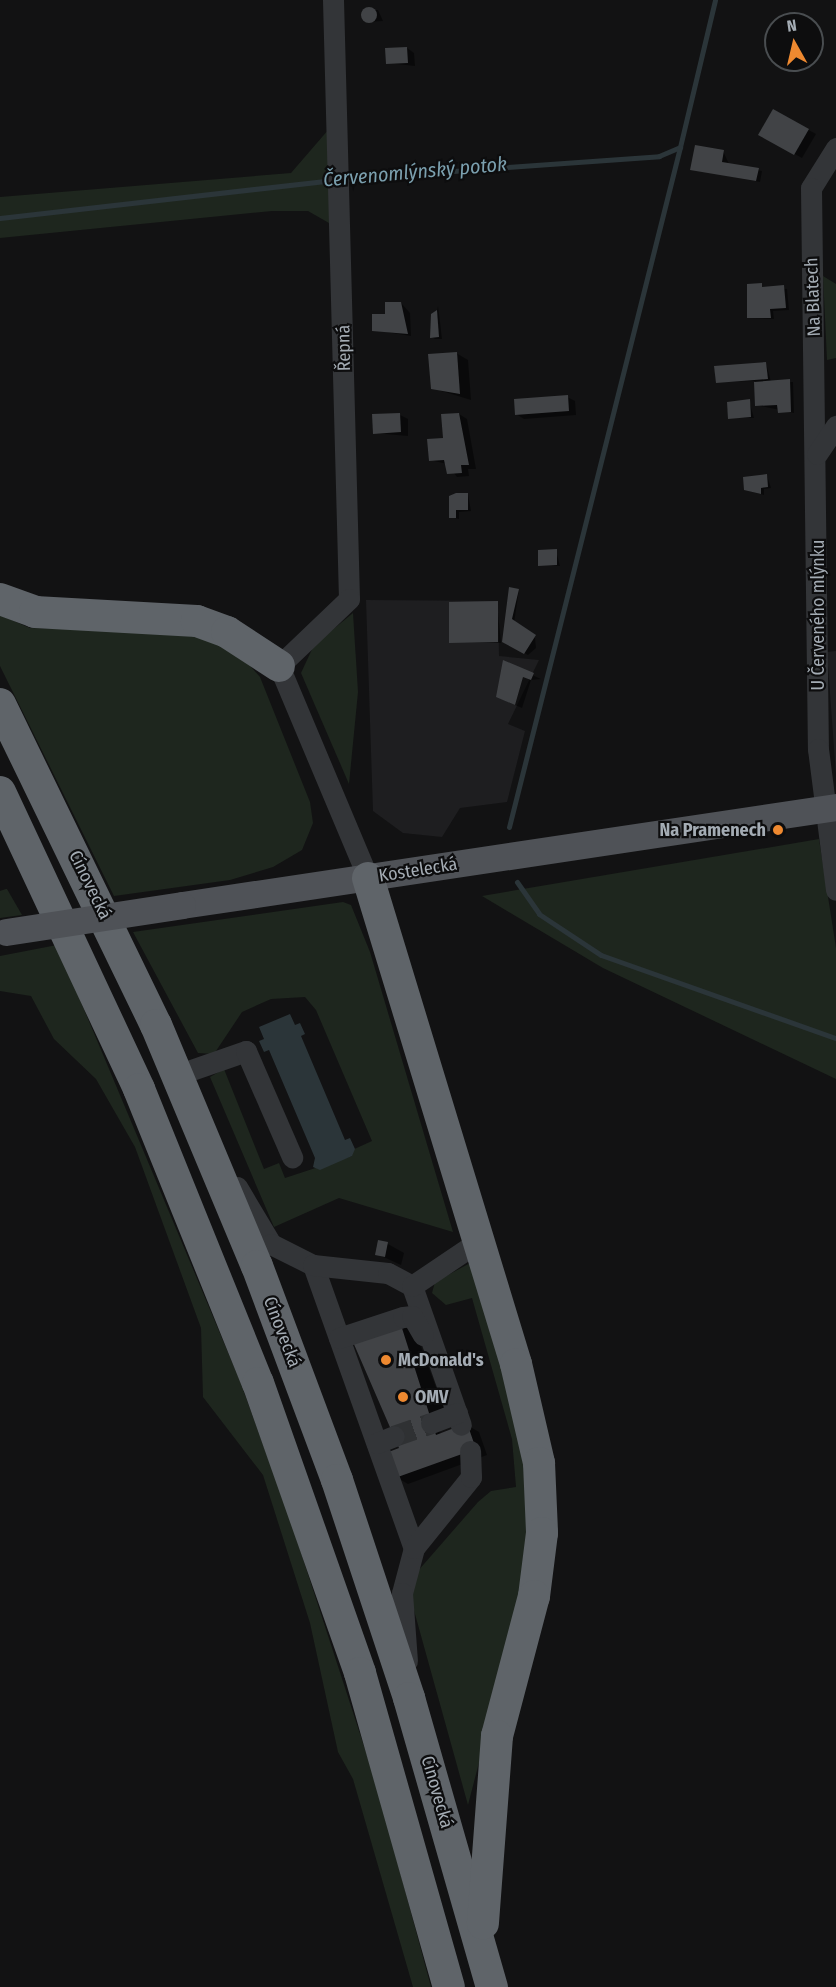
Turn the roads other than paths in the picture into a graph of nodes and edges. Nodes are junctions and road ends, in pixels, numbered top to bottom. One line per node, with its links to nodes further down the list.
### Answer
1 (333, 0): 6 (street, Řepná)
2 (836, 148): 4 (street, Na Blatech)
3 (836, 426): 4 (street)
4 (817, 454): 9 (street, U Červeného mlýnku)
5 (0, 599): 6 (highway)
6 (279, 666): 10 (street)
7 (0, 704): 13 (highway, Cínovecká)
8 (0, 792): 26 (highway)
9 (830, 808): 10 (main road, Kostelecká); 11 (street)
10 (368, 878): 12 (main road, Kostelecká, bridge); 16 (highway)
11 (836, 890)
12 (3, 932)
13 (177, 1075): 14 (highway, Cínovecká); 15 (street)
14 (196, 1120): 17 (street); 24 (highway, Cínovecká)
15 (292, 1156)
16 (479, 1241): 18 (street); 25 (highway)
17 (313, 1265): 18 (street); 19 (street)
18 (412, 1286): 20 (street)
19 (339, 1338): 20 (street); 23 (street)
20 (448, 1389): 21 (street)
21 (431, 1423)
22 (470, 1450): 23 (street)
23 (414, 1548): 24 (street)
24 (410, 1698): 25 (highway, Cínovecká)
25 (482, 1947): 27 (highway, Cínovecká)
26 (449, 1987)
27 (492, 1987)

